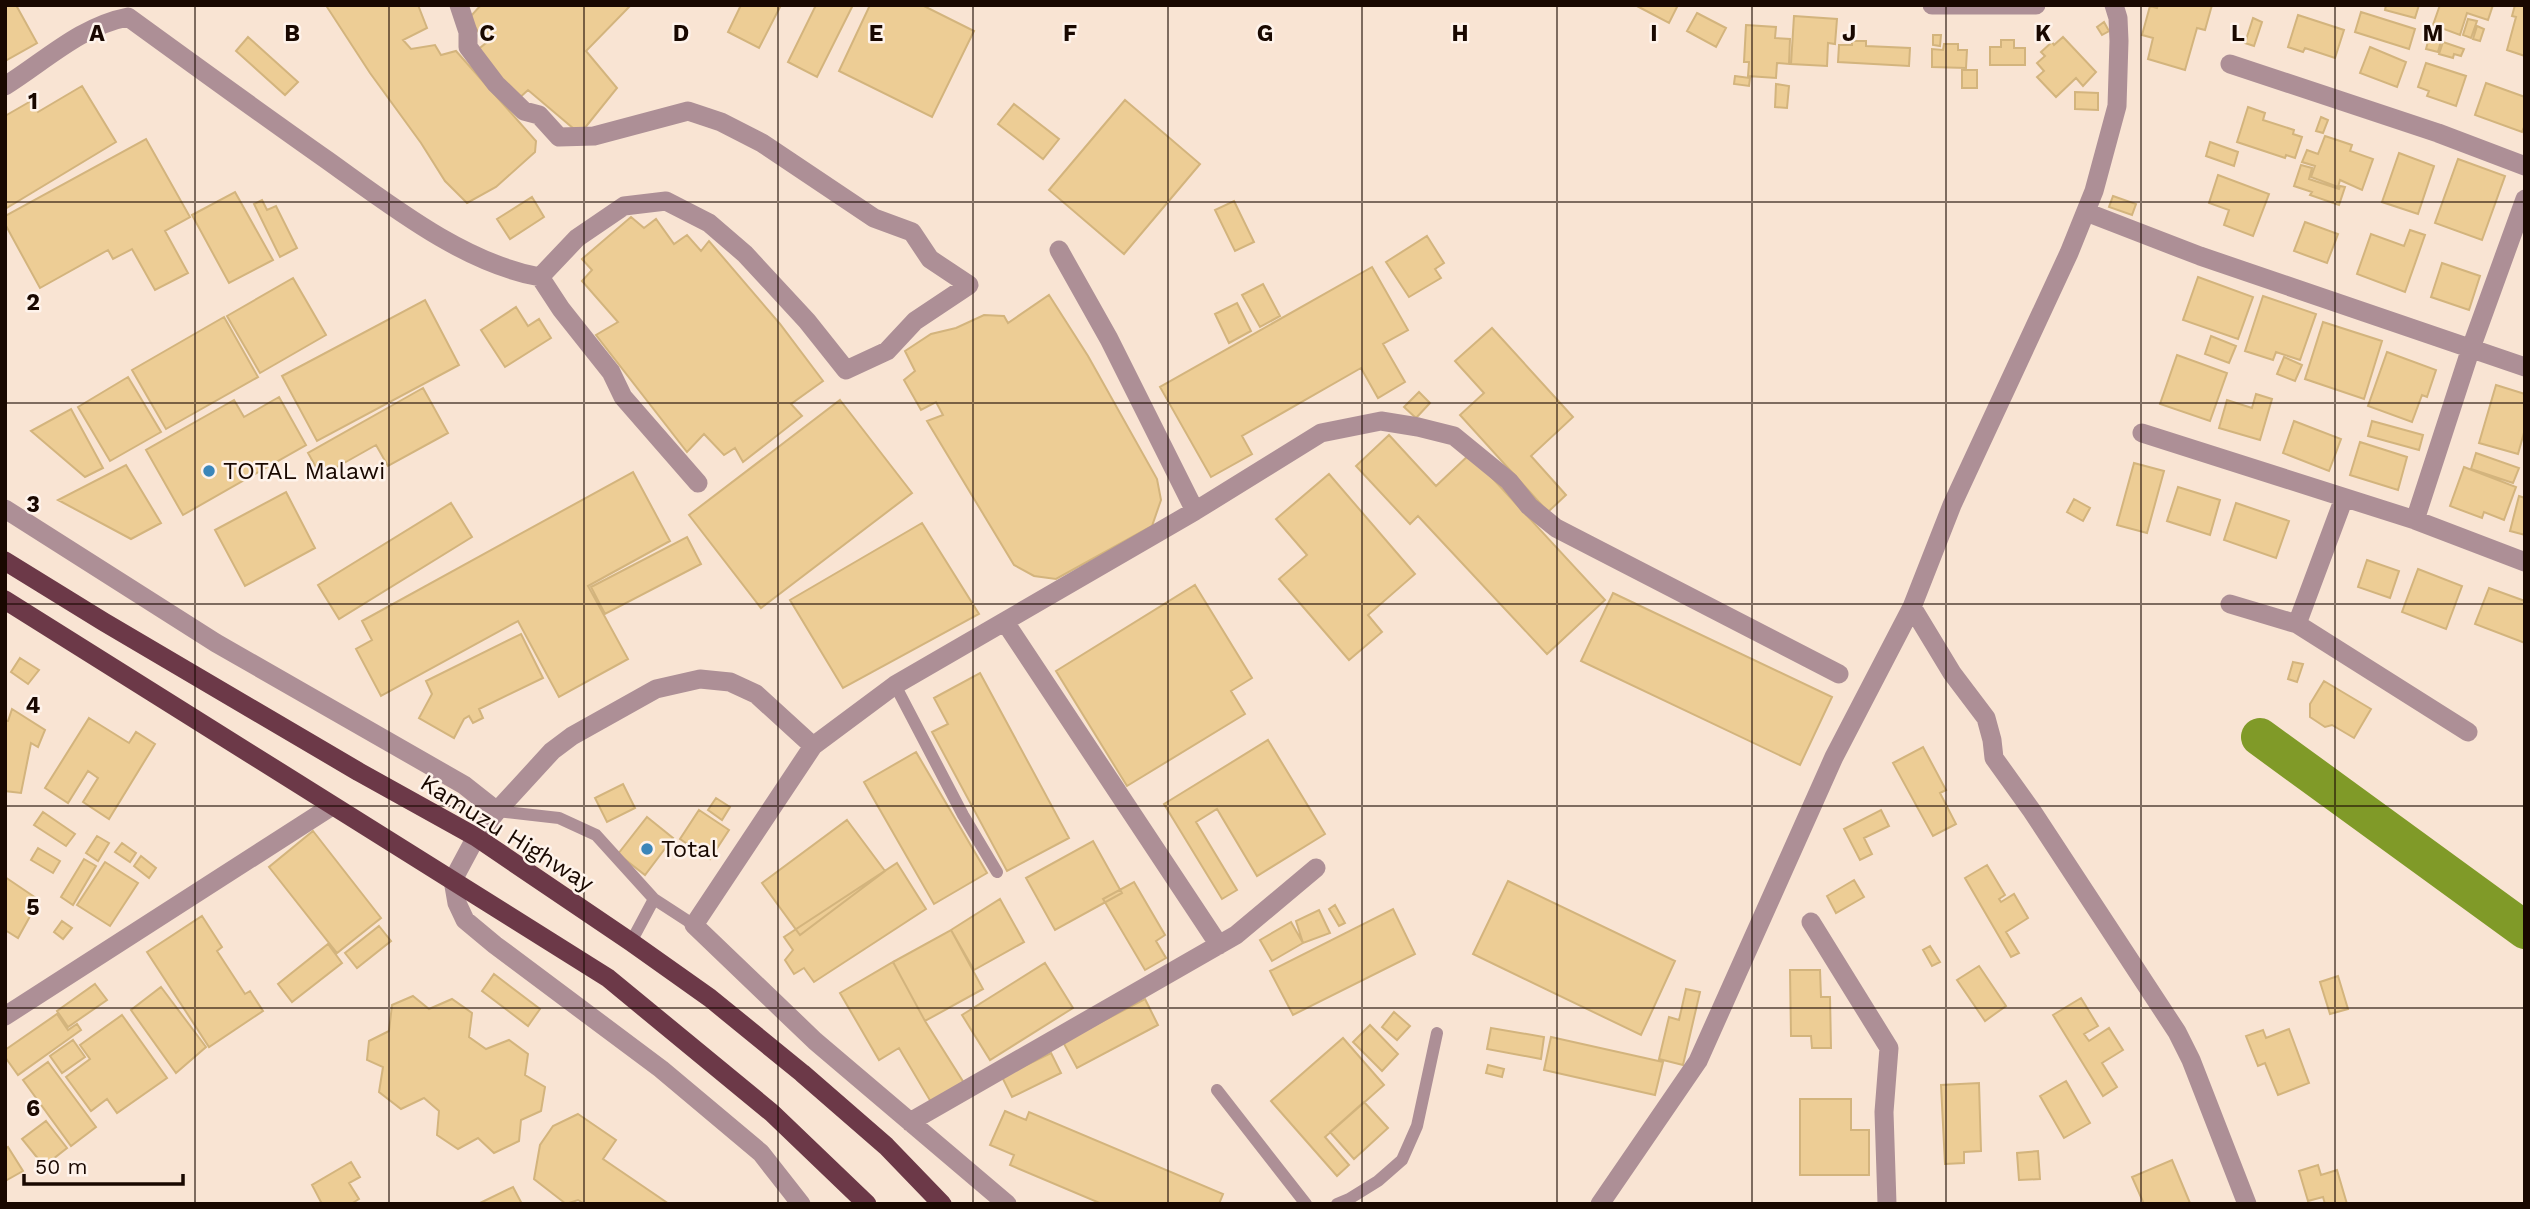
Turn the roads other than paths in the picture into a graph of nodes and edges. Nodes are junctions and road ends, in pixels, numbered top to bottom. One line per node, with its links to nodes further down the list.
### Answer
1 (458, 5): 12 (street)
2 (1932, 5): 3 (street)
3 (2036, 5)
4 (2114, 5): 10 (street)
5 (126, 11): 7 (street); 12 (street)
6 (2230, 64): 8 (street)
7 (5, 86)
8 (2525, 166)
9 (2525, 199): 13 (street)
10 (2086, 212): 13 (street); 25 (street)
11 (1059, 250): 19 (street)
12 (540, 277): 16 (street)
13 (2471, 348): 14 (street); 20 (street)
14 (2525, 367)
15 (2142, 433): 17 (street)
16 (698, 483)
17 (2344, 498): 20 (street); 27 (street)
18 (5, 509): 33 (street)
19 (1195, 511): 26 (street); 28 (street)
20 (2415, 520): 22 (street)
21 (5, 561): 34 (highway, Kamuzu Highway)
22 (2525, 562)
23 (5, 600): 32 (highway)
24 (2230, 604): 27 (street)
25 (1912, 607): 53 (street); 55 (street)
26 (1005, 622): 29 (street); 42 (street)
27 (2297, 624): 30 (street)
28 (1839, 674)
29 (895, 685): 31 (street); 36 (lane)
30 (2469, 732)
31 (813, 746): 33 (street); 40 (street)
32 (332, 806): 37 (highway); 43 (street)
33 (497, 811): 34 (street); 38 (lane)
34 (476, 836): 37 (street); 41 (highway, Kamuzu Highway)
35 (1316, 868): 42 (street)
36 (997, 872)
37 (453, 880): 47 (street); 48 (highway)
38 (654, 899): 40 (lane); 41 (lane)
39 (1811, 922): 54 (street)
40 (694, 925): 46 (street)
41 (631, 942): 49 (highway, Kamuzu Highway)
42 (1219, 945): 46 (street)
43 (5, 1016)
44 (1437, 1033): 52 (lane)
45 (1217, 1090): 51 (lane)
46 (910, 1122): 50 (street)
47 (801, 1204)
48 (867, 1204)
49 (942, 1204)
50 (1007, 1204)
51 (1306, 1204)
52 (1337, 1204)
53 (1600, 1204)
54 (1887, 1204)
55 (2247, 1204)

